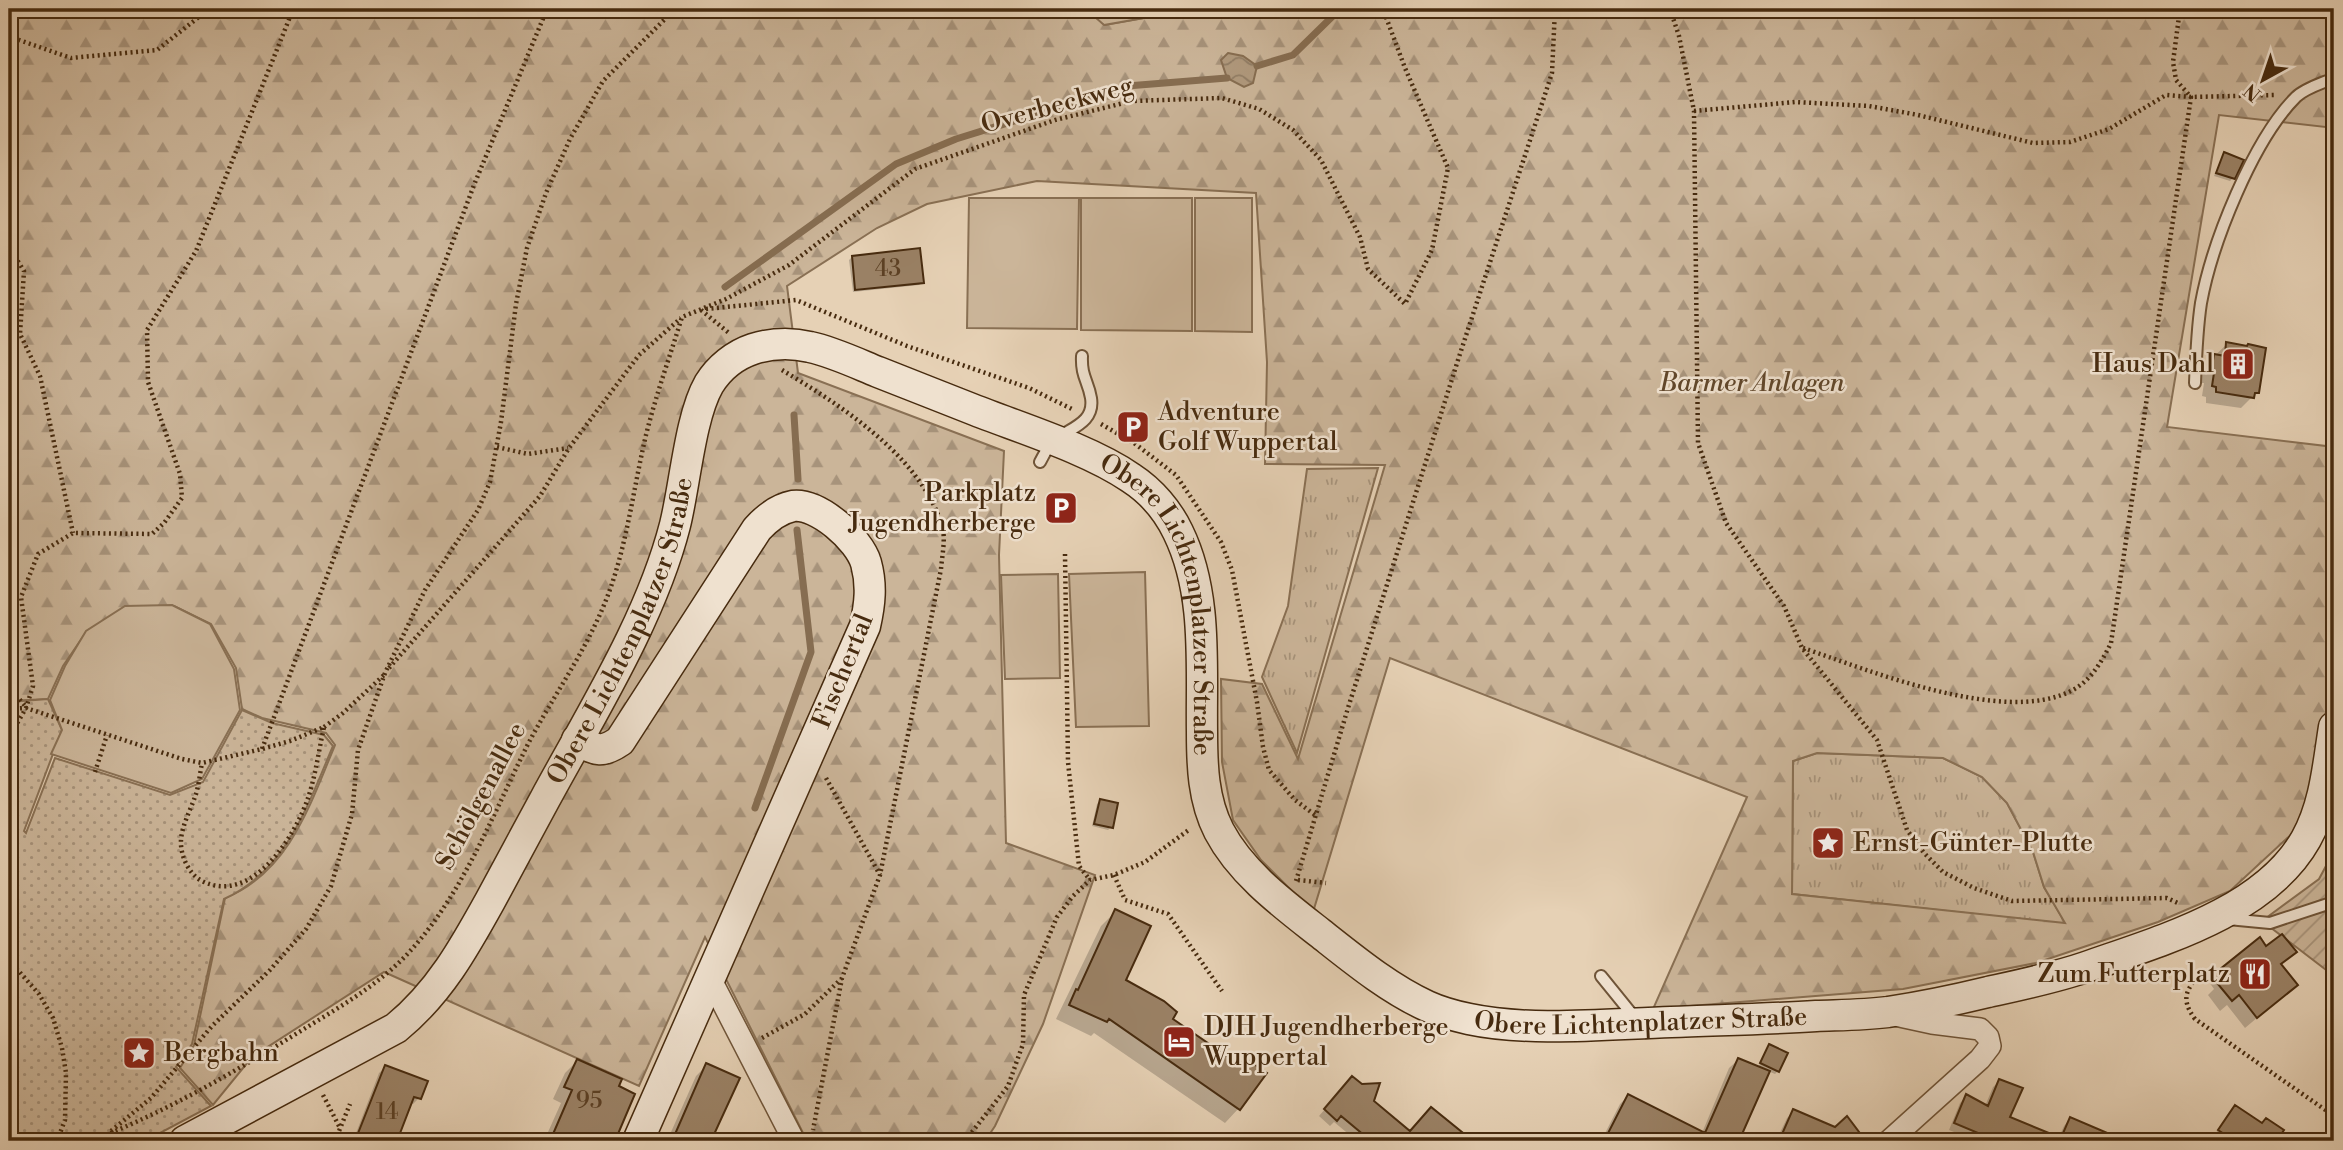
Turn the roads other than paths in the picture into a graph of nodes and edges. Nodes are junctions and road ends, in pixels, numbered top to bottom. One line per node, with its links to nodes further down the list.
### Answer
1 (2334, 78): 3 (lane)
2 (1082, 356): 4 (lane)
3 (2195, 383)
4 (1046, 452): 6 (main road, Obere Lichtenplatzer Straße); 12 (main road, Obere Lichtenplatzer Straße)
5 (2334, 727): 8 (main road, Obere Lichtenplatzer Straße)
6 (577, 740): 10 (main road, Fischertal); 13 (main road, Obere Lichtenplatzer Straße)
7 (2334, 902): 8 (lane)
8 (2215, 917): 11 (main road, Obere Lichtenplatzer Straße)
9 (1601, 976): 12 (lane)
10 (710, 978): 14 (main road, Fischertal); 15 (street)
11 (1883, 1013): 12 (main road, Obere Lichtenplatzer Straße); 16 (street)
12 (1638, 1023)
13 (185, 1141)
14 (638, 1141)
15 (794, 1141)
16 (1889, 1141)

